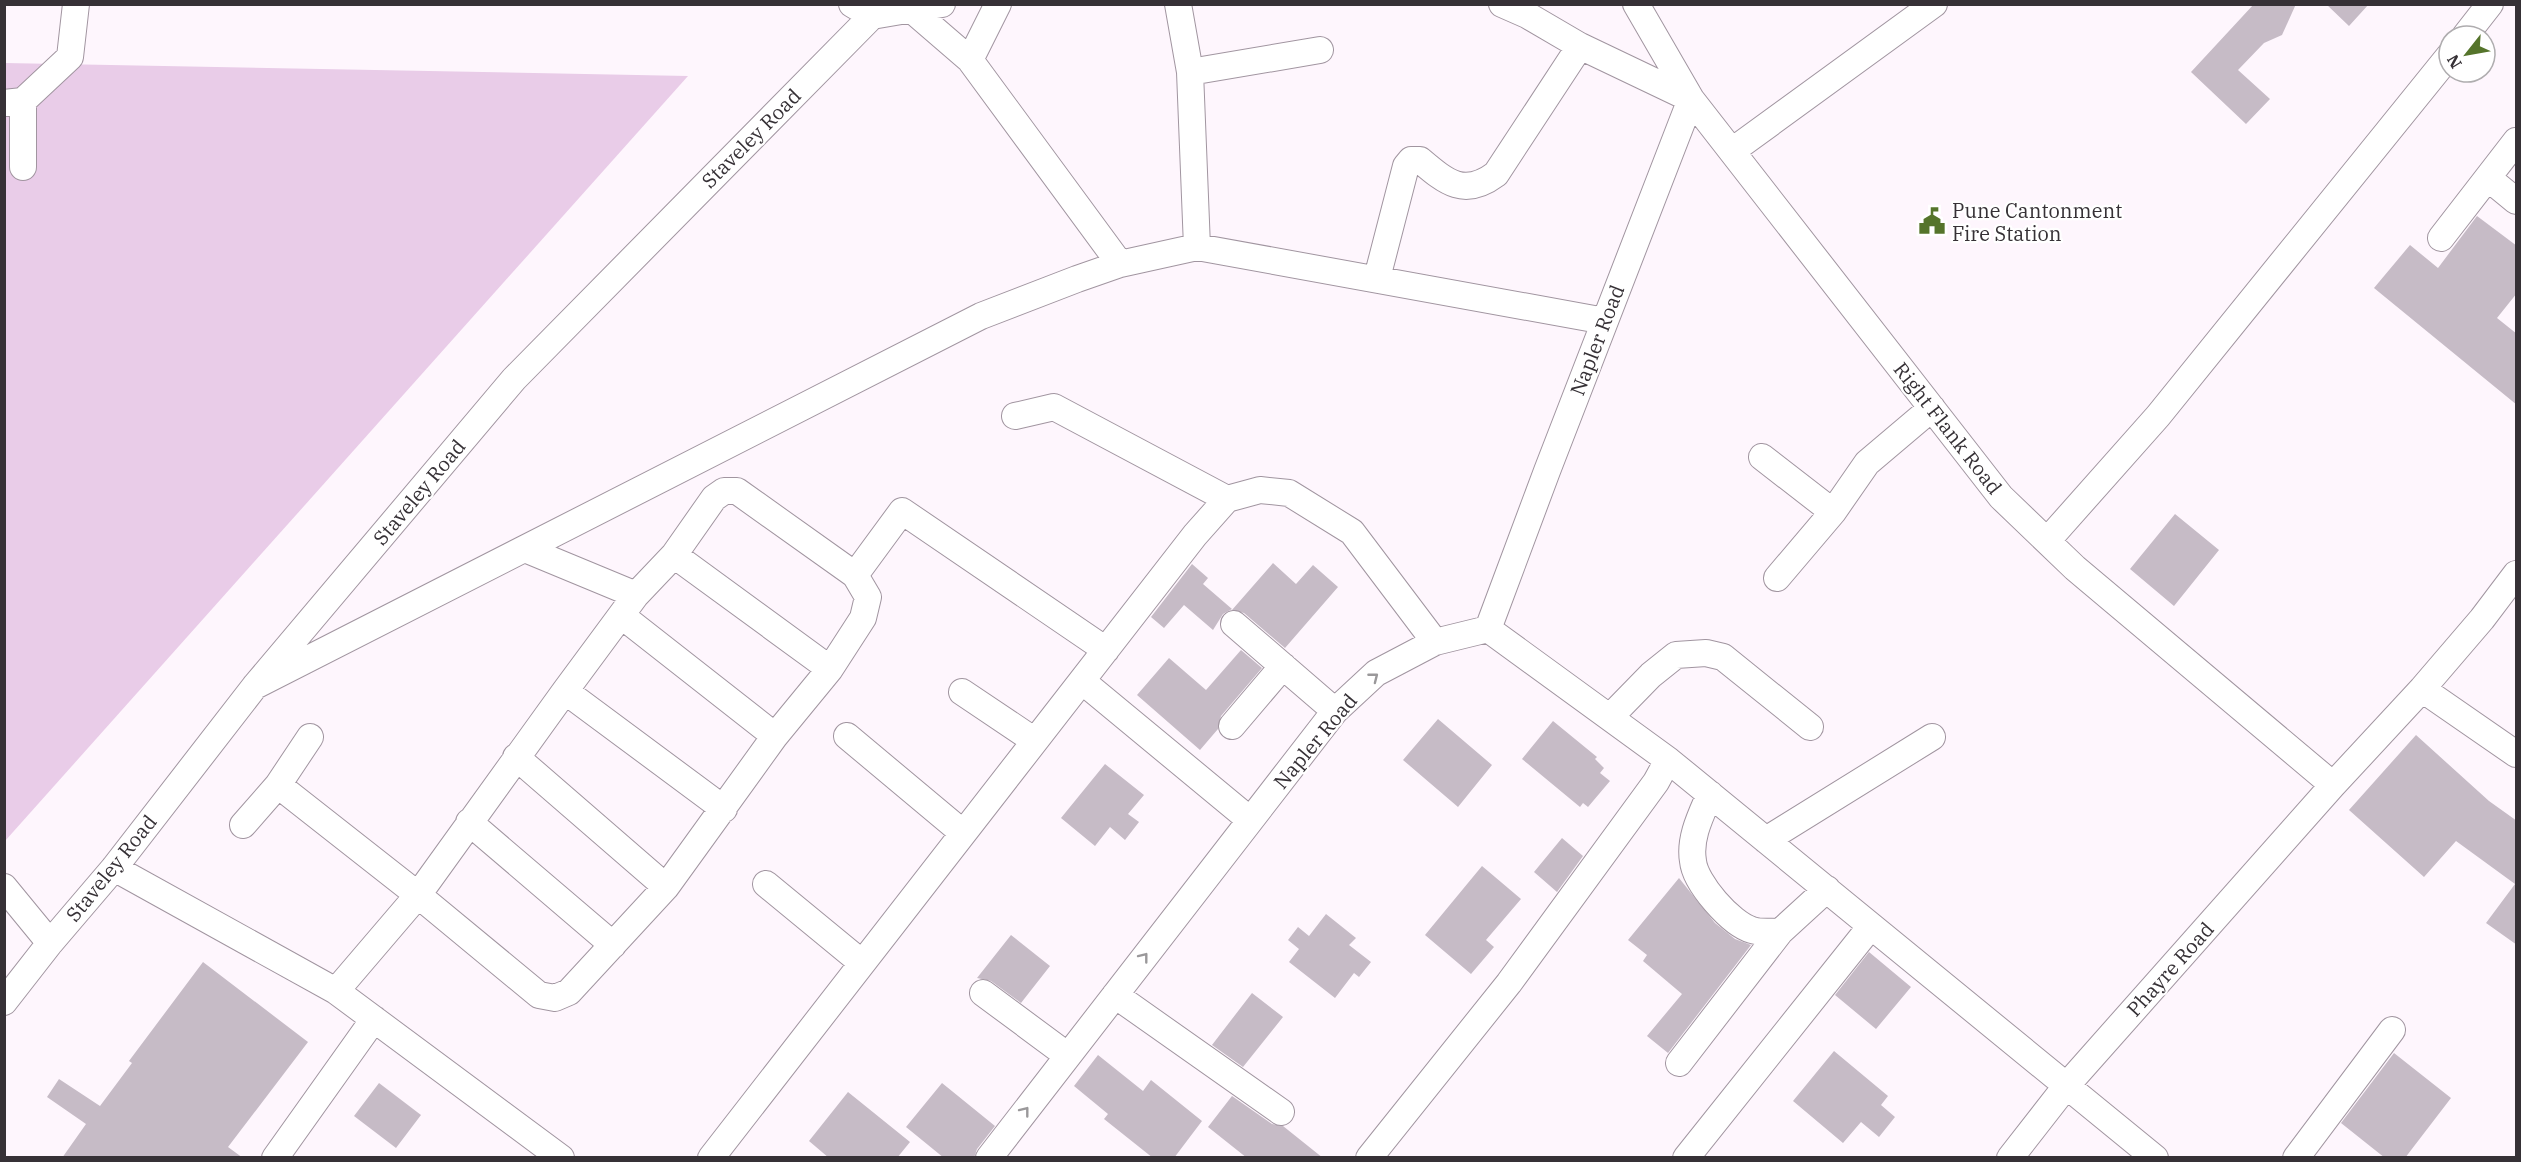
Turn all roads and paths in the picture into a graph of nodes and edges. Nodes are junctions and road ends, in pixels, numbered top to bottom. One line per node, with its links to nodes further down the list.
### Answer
1 (76, 4): 18 (street)
2 (942, 4): 10 (street)
3 (998, 4): 14 (street)
4 (1178, 4): 16 (street)
5 (1502, 4): 12 (street)
6 (1636, 4): 17 (street, Right Flank Road)
7 (1934, 4): 20 (street)
8 (2490, 4): 11 (street)
9 (864, 8): 10 (street); 49 (street, Staveley Road)
10 (912, 10): 14 (street)
11 (2474, 24)
12 (1580, 46): 17 (street); 27 (street)
13 (1320, 50): 16 (street)
14 (970, 60): 26 (street)
15 (2437, 71): 34 (street)
16 (1190, 72): 25 (street)
17 (1691, 99): 20 (street, Right Flank Road); 28 (street, Napler Road)
18 (14, 102): 21 (street)
19 (2517, 141): 22 (street)
20 (1732, 151): 29 (street, Right Flank Road)
21 (23, 167)
22 (2488, 178): 23 (street); 24 (street)
23 (2517, 201)
24 (2441, 238)
25 (1197, 247): 26 (street); 27 (street)
26 (1120, 264): 35 (street)
27 (1377, 278): 28 (street)
28 (1605, 321): 43 (street, Napler Road)
29 (1932, 408): 33 (street); 34 (street, Right Flank Road)
30 (1016, 416): 32 (street)
31 (1762, 457): 33 (street)
32 (1227, 499): 44 (street); 45 (street)
33 (1833, 512): 39 (street)
34 (2047, 541): 65 (street, Right Flank Road)
35 (525, 549): 40 (street); 49 (street)
36 (674, 555): 38 (street); 40 (street); 47 (street)
37 (2517, 574): 50 (street, Phayre Road)
38 (855, 575): 45 (street); 47 (street)
39 (1777, 578)
40 (636, 595): 41 (street)
41 (622, 616): 51 (street); 57 (street)
42 (1234, 624): 46 (street)
43 (1488, 629): 44 (street, Napler Road); 54 (street)
44 (1436, 642): 53 (street, Napler Road, one-way to 44)
45 (1106, 650): 48 (street)
46 (1283, 666): 53 (street); 55 (street)
47 (830, 669): 57 (street)
48 (1082, 681): 61 (street); 69 (street)
49 (255, 686): 74 (street, Staveley Road)
50 (2422, 689): 62 (street); 65 (street, Phayre Road)
51 (565, 691): 63 (street); 68 (street)
52 (962, 692): 61 (street)
53 (1335, 711): 69 (street, Napler Road)
54 (1610, 717): 56 (street); 64 (street)
55 (1232, 726)
56 (1810, 727)
57 (775, 736): 68 (street)
58 (847, 736): 72 (street)
59 (310, 737): 66 (street)
60 (1932, 737): 73 (street)
61 (1035, 741): 72 (street)
62 (2517, 754)
63 (516, 757): 70 (street); 77 (street)
64 (1668, 760): 67 (street); 99 (street)
65 (2333, 785): 93 (street, Phayre Road)
66 (278, 786): 71 (street); 79 (street)
67 (1710, 794): 73 (street); 81 (street)
68 (724, 809): 77 (street)
69 (1250, 820): 87 (street, Napler Road, one-way to 69)
70 (469, 822): 79 (street); 83 (street)
71 (243, 825)
72 (963, 833): 84 (street)
73 (1766, 840): 78 (street)
74 (114, 868): 82 (street, Staveley Road); 85 (street)
75 (766, 884): 84 (street)
76 (4, 887): 82 (street)
77 (666, 887): 83 (street)
78 (1827, 889): 80 (street); 81 (street)
79 (418, 895): 83 (street); 85 (street)
80 (1871, 926): 93 (street); 100 (street)
81 (1780, 932): 92 (street)
82 (50, 943): 88 (street, Staveley Road)
83 (614, 945)
84 (862, 963): 97 (street)
85 (336, 991): 89 (street)
86 (983, 993): 91 (street)
87 (1115, 995): 91 (street, Napler Road); 94 (street)
88 (4, 1002)
89 (374, 1019): 95 (street); 96 (street)
90 (2392, 1030): 103 (street)
91 (1068, 1056): 98 (street, Napler Road, one-way to 91)
92 (1679, 1063)
93 (2067, 1085): 101 (street, Phayre Road); 102 (street)
94 (1281, 1112)
95 (275, 1158)
96 (561, 1158)
97 (711, 1158)
98 (989, 1158)
99 (1369, 1158)
100 (1686, 1158)
101 (2010, 1158)
102 (2155, 1158)
103 (2296, 1158)

